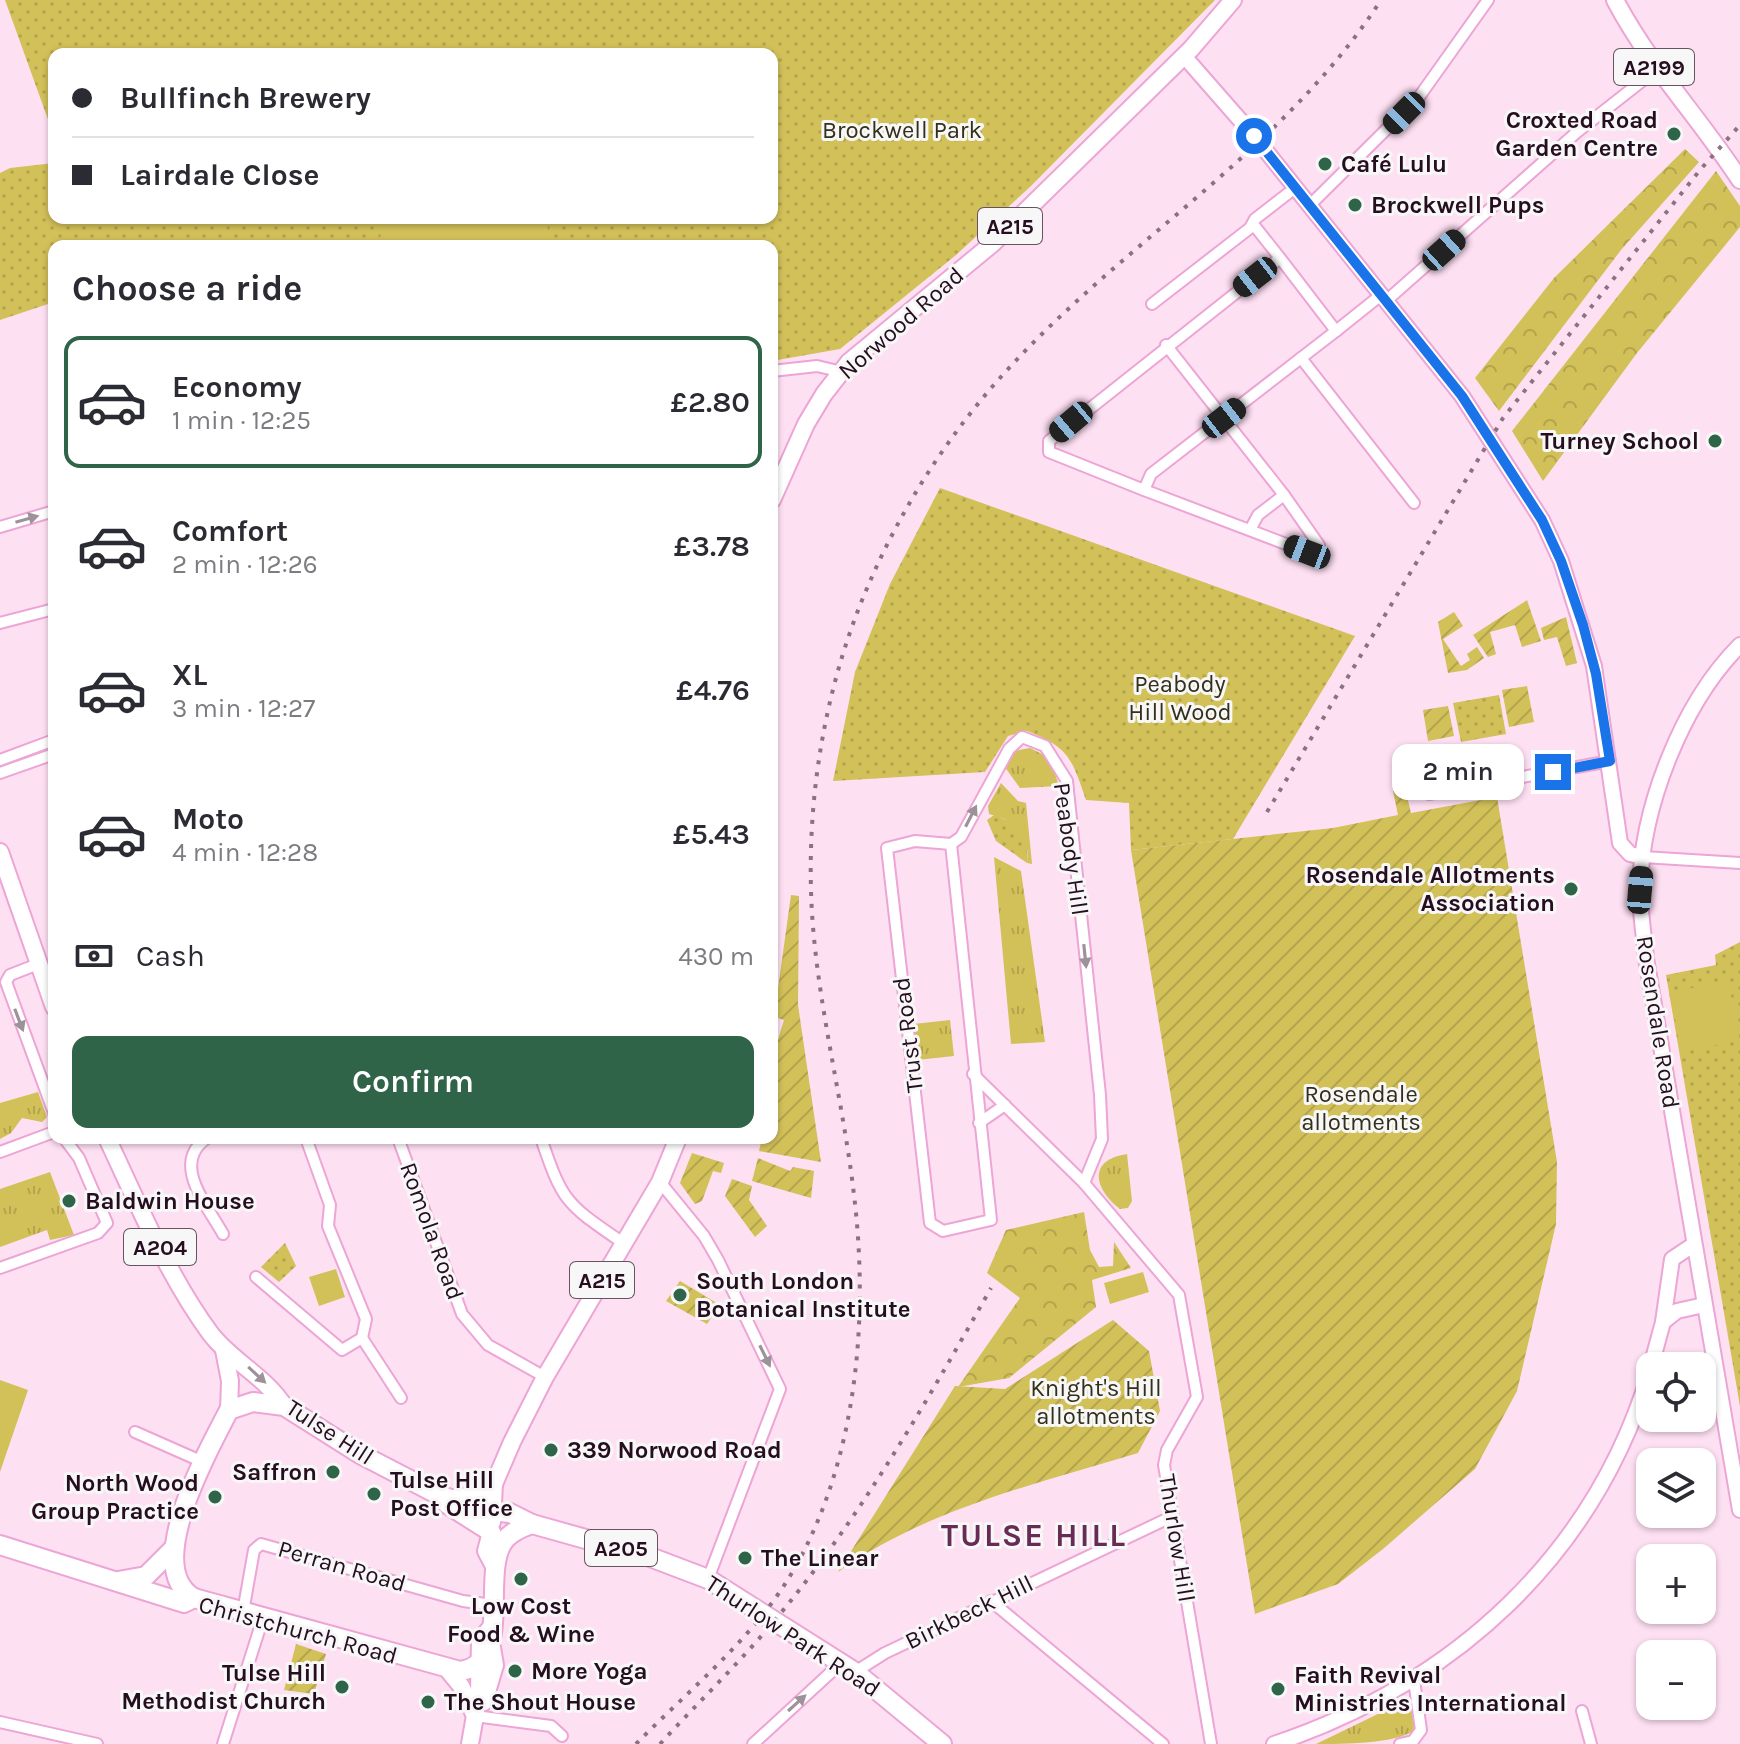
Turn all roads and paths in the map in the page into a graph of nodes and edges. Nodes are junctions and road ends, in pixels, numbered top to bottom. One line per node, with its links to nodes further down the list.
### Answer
1 (1233, 0): 4 (main road, Norwood Road / A215)
2 (1488, 0): 8 (street)
3 (1615, 0): 5 (main road, A2199)
4 (1184, 56): 7 (street); 17 (main road, Norwood Road / A215)
5 (1656, 70): 6 (main road, A2199); 11 (street)
6 (1740, 180)
7 (1295, 188): 8 (street); 9 (street)
8 (1309, 206): 11 (street)
9 (1253, 224): 10 (street); 12 (street)
10 (1280, 258): 13 (street); 14 (street)
11 (1384, 298): 13 (street); 32 (street)
12 (1152, 304)
13 (1336, 331): 15 (street)
14 (1166, 345): 18 (street); 20 (street)
15 (1301, 358): 18 (street); 22 (street)
16 (778, 370): 17 (street)
17 (842, 372): 19 (main road, Norwood Road / A215)
18 (1224, 418): 20 (street); 21 (street)
19 (778, 487)
20 (1144, 490): 25 (street)
21 (1284, 495): 25 (street); 25 (street)
22 (1414, 503)
23 (48, 513): 24 (street, one-way to 23)
24 (0, 527)
25 (1250, 530)
26 (48, 610): 27 (street)
27 (2, 622)
28 (1740, 645): 36 (street, Rosendale Road)
29 (48, 742): 31 (street)
30 (48, 756): 33 (street)
31 (0, 760)
32 (1610, 761): 34 (street); 35 (street)
33 (0, 773)
34 (1420, 783)
35 (1619, 824): 36 (street); 39 (street)
36 (1646, 841): 39 (street, Rosendale Road)
37 (951, 844): 44 (street); 47 (street, Trust Road); 58 (street, Peabody Hill, one-way to 58)
38 (0, 852): 41 (main road)
39 (1643, 857): 40 (street); 61 (street, Rosendale Road)
40 (1740, 863)
41 (4, 882): 42 (main road)
42 (38, 964): 43 (main road); 45 (street, one-way to 45)
43 (48, 991)
44 (973, 1074): 46 (street); 47 (street)
45 (48, 1097)
46 (1005, 1105): 47 (street); 58 (street)
47 (979, 1123)
48 (48, 1134): 56 (street)
49 (66, 1144): 62 (street)
50 (110, 1144): 67 (main road, Tulse Hill / A204)
51 (201, 1144): 59 (street)
52 (308, 1144): 66 (street)
53 (400, 1144): 69 (street, Romola Road)
54 (543, 1144): 60 (street)
55 (676, 1144): 57 (main road, A215)
56 (0, 1152)
57 (660, 1182): 60 (main road, A215); 85 (street, one-way to 85)
58 (1084, 1183): 80 (street, Thurlow Hill)
59 (223, 1234)
60 (623, 1243): 69 (main road, A215)
61 (1693, 1245): 64 (street, Rosendale Road); 65 (street)
62 (0, 1268)
63 (256, 1277): 66 (street)
64 (1704, 1305): 65 (street); 78 (street, Rosendale Road)
65 (1663, 1322): 68 (street)
66 (362, 1338): 70 (street)
67 (224, 1350): 71 (main road, Tulse Hill / A204, one-way to 71); 72 (main road, Tulse Hill / A204)
68 (1655, 1352)
69 (545, 1377): 76 (main road, A215)
70 (401, 1398)
71 (284, 1406): 72 (highway); 77 (highway, Tulse Hill / A205)
72 (229, 1410): 75 (highway)
73 (1636, 1410): 96 (street)
74 (135, 1432): 75 (street)
75 (203, 1462): 84 (highway)
76 (494, 1484): 77 (main road); 79 (main road, A215)
77 (445, 1496): 79 (highway, Tulse Hill / A205); 82 (highway, A205)
78 (1740, 1510)
79 (493, 1511): 81 (highway, Thurlow Park Road / A205); 82 (main road, A215)
80 (1173, 1516): 88 (street, Birkbeck Hill); 108 (street, Thurlow Hill)
81 (532, 1524): 82 (highway); 85 (highway, Thurlow Park Road / A205)
82 (495, 1540): 89 (highway)
83 (0, 1545): 86 (highway, Christchurch Road)
84 (173, 1549): 86 (highway); 87 (highway)
85 (708, 1579): 94 (highway, Thurlow Park Road / A205)
86 (118, 1581): 87 (highway, Christchurch Road)
87 (194, 1598): 90 (highway, Christchurch Road)
88 (991, 1601): 94 (street, Birkbeck Hill); 107 (street)
89 (493, 1605): 90 (street, Perran Road); 92 (highway)
90 (243, 1612): 91 (highway, Christchurch Road)
91 (263, 1618): 95 (highway, Christchurch Road); 103 (street)
92 (491, 1634): 93 (highway); 98 (main road)
93 (479, 1663): 95 (highway, Christchurch Road); 98 (main road)
94 (848, 1667): 105 (street, Birkbeck Hill, one-way to 94); 106 (highway, Thurlow Park Road / A205)
95 (447, 1669): 98 (main road)
96 (1414, 1680): 101 (street); 109 (street)
97 (1582, 1711): 110 (street)
98 (475, 1716): 100 (street); 104 (main road)
99 (0, 1722): 102 (street)
100 (562, 1736)
101 (1279, 1743)
102 (97, 1744)
103 (223, 1744)
104 (470, 1744)
105 (753, 1744)
106 (942, 1744)
107 (1163, 1744)
108 (1211, 1744)
109 (1400, 1744)
110 (1591, 1744)

